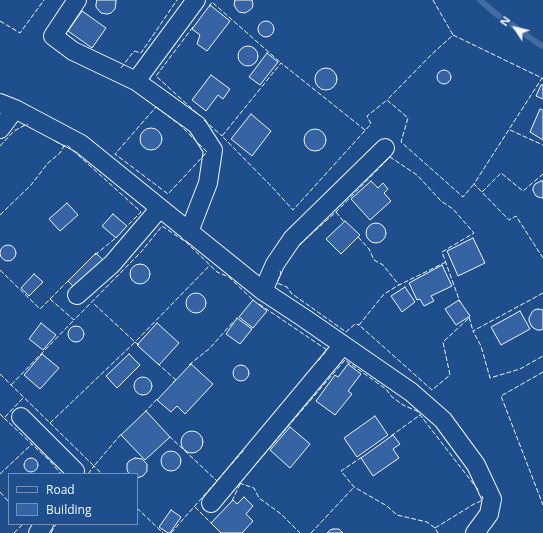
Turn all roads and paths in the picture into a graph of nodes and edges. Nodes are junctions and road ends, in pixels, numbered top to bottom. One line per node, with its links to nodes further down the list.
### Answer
1 (77, 0): 3 (street)
2 (196, 0): 3 (street)
3 (136, 81): 8 (street)
4 (8, 106): 5 (street); 7 (street)
5 (0, 129)
6 (385, 148): 9 (street)
7 (160, 208): 8 (street); 10 (street)
8 (189, 232): 9 (street)
9 (263, 291): 11 (street)
10 (77, 295)
11 (343, 345): 14 (street); 15 (street)
12 (21, 417): 13 (street)
13 (74, 473)
14 (211, 503)
15 (476, 533)

